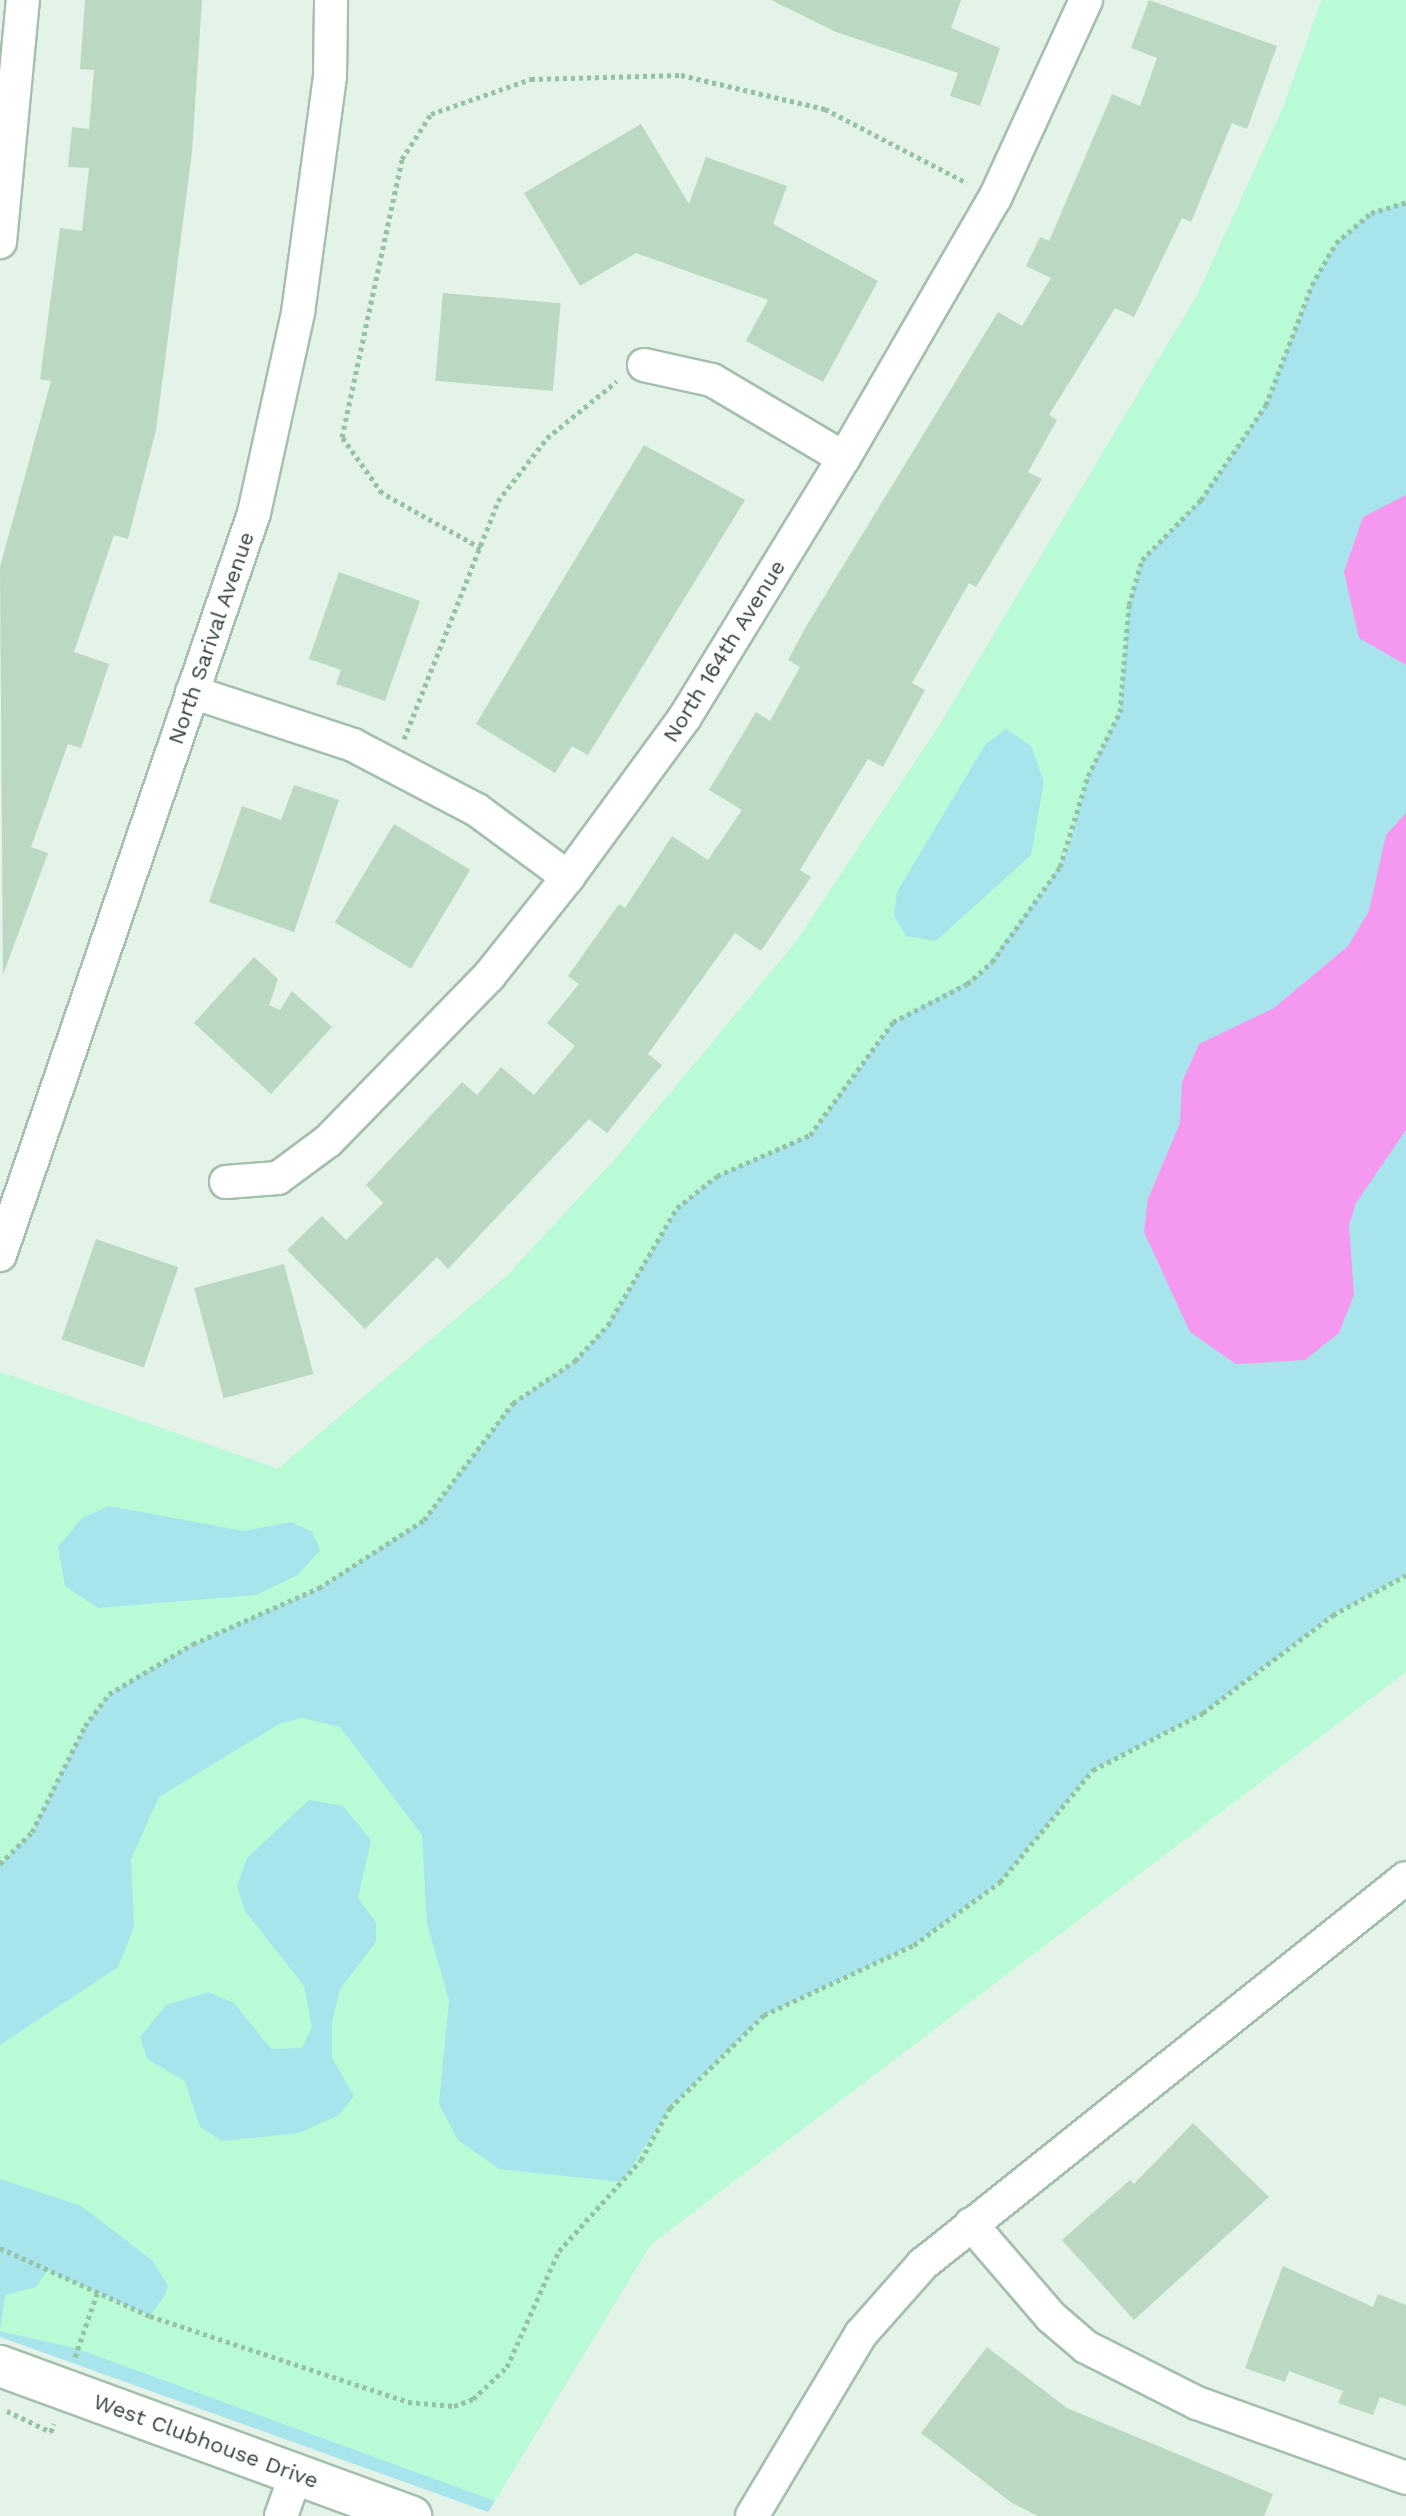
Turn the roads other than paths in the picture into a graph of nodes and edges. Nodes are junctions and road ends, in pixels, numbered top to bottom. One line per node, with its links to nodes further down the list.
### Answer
1 (23, 0): 4 (street)
2 (331, 0): 7 (street, North Sarival Avenue)
3 (1086, 0): 6 (street, North 164th Avenue)
4 (0, 242)
5 (644, 365): 6 (street)
6 (844, 458): 8 (street, North 164th Avenue)
7 (192, 692): 8 (street); 10 (street, North Sarival Avenue)
8 (568, 877): 9 (street, North 164th Avenue)
9 (226, 1182)
10 (0, 1255)
11 (1406, 1878): 12 (street)
12 (971, 2224): 15 (street); 18 (street)
13 (0, 2366): 14 (street, West Clubhouse Drive)
14 (296, 2474): 16 (street); 17 (street, West Clubhouse Drive)
15 (1406, 2478)
16 (281, 2516)
17 (411, 2516)
18 (752, 2516)

